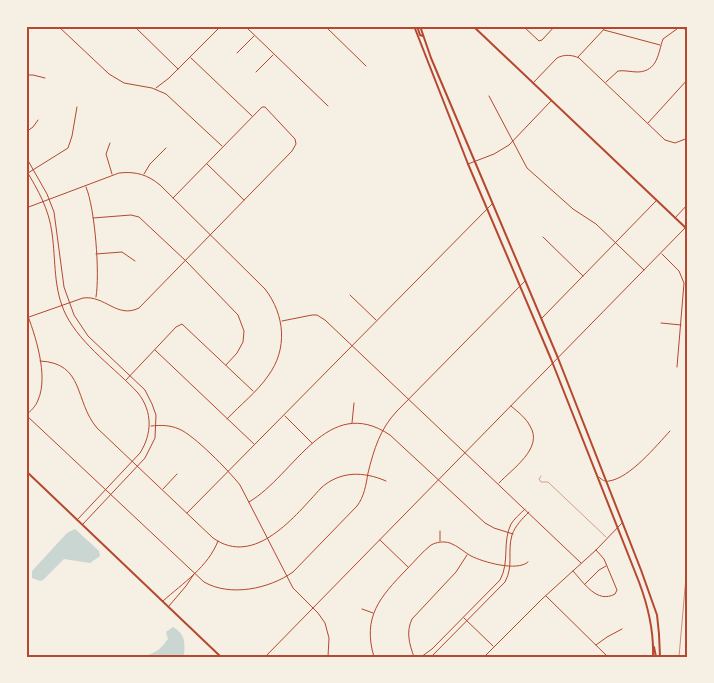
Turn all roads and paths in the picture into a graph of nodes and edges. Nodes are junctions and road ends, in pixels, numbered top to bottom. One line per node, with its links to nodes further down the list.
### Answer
1 (58, 26): 28 (street)
2 (134, 26): 21 (street)
3 (221, 26): 18 (street)
4 (246, 26): 14 (street)
5 (325, 26): 20 (street)
6 (417, 26): 43 (main road); 45 (main road)
7 (473, 26): 26 (main road)
8 (523, 26): 9 (street)
9 (555, 26)
10 (608, 26): 12 (street)
11 (682, 26): 13 (street); 15 (street)
12 (604, 30): 15 (street); 19 (street)
13 (688, 34)
14 (254, 35): 16 (street); 17 (street)
15 (661, 45): 27 (street)
16 (237, 52)
17 (274, 54): 22 (street); 31 (street)
18 (190, 57): 21 (street); 33 (street)
19 (578, 58): 26 (street); 27 (street)
20 (366, 66)
21 (178, 69): 28 (street)
22 (256, 72)
23 (26, 75): 24 (street)
24 (46, 78)
25 (688, 79): 35 (street)
26 (532, 83): 30 (main road)
27 (605, 83): 35 (street)
28 (155, 89): 40 (street)
29 (489, 96): 38 (street)
30 (551, 101): 38 (street); 55 (main road)
31 (328, 106)
32 (77, 107): 46 (street)
33 (252, 116): 40 (street); 54 (street)
34 (38, 120): 36 (street)
35 (648, 123): 37 (street)
36 (26, 132)
37 (688, 138)
38 (513, 141): 43 (street); 66 (street)
39 (110, 143): 49 (street)
40 (223, 146): 44 (street)
41 (166, 148): 50 (street)
42 (26, 157): 46 (street)
43 (474, 161): 45 (street); 57 (main road)
44 (206, 163): 52 (street); 54 (street)
45 (468, 164): 60 (main road)
46 (34, 169): 48 (street); 53 (street)
47 (26, 170): 48 (street)
48 (28, 173): 56 (street)
49 (112, 175): 50 (street); 51 (street)
50 (144, 175): 52 (street)
51 (86, 186): 53 (street); 61 (street)
52 (173, 198): 64 (street)
53 (50, 200): 56 (street); 77 (street)
54 (244, 201): 64 (street)
55 (657, 201): 62 (main road); 66 (street)
56 (44, 202): 59 (street); 78 (street)
57 (492, 204): 60 (street); 73 (main road)
58 (688, 204): 62 (street)
59 (26, 208)
60 (487, 208): 74 (main road); 82 (street)
61 (93, 218): 68 (street); 69 (street)
62 (675, 218): 63 (main road)
63 (687, 229): 67 (street)
64 (211, 235): 69 (street); 83 (street)
65 (543, 237): 72 (street)
66 (616, 243): 71 (street); 72 (street)
67 (661, 253): 71 (street); 85 (street)
68 (96, 254): 70 (street); 76 (street)
69 (186, 260): 76 (street); 91 (street)
70 (135, 261)
71 (645, 270): 88 (street)
72 (584, 276): 81 (street)
73 (525, 280): 74 (street); 81 (main road)
74 (520, 285): 90 (main road); 96 (street)
75 (350, 295): 82 (street)
76 (96, 298): 77 (street)
77 (69, 303): 78 (street); 93 (street)
78 (62, 305): 80 (street); 94 (street)
79 (26, 311): 80 (street)
80 (29, 317): 89 (street)
81 (541, 318): 88 (main road)
82 (377, 320): 86 (street)
83 (281, 321): 86 (street); 95 (street)
84 (661, 322): 85 (street)
85 (681, 325): 92 (street)
86 (352, 346): 96 (street); 100 (street)
87 (155, 350): 91 (street); 93 (street); 101 (street)
88 (558, 358): 90 (street); 120 (main road)
89 (40, 361): 99 (street); 110 (street)
90 (553, 364): 98 (street); 115 (main road)
91 (226, 365): 95 (street)
92 (677, 367)
93 (130, 376): 94 (street); 104 (street)
94 (126, 380): 103 (street)
95 (254, 392): 101 (street)
96 (409, 399): 105 (street); 109 (street)
97 (354, 403): 102 (street)
98 (511, 406): 109 (street); 121 (street)
99 (26, 415): 123 (street)
100 (284, 415): 107 (street); 108 (street)
101 (227, 418): 108 (street)
102 (352, 424): 105 (street); 107 (street)
103 (150, 426): 104 (street); 110 (street)
104 (156, 426): 111 (street); 113 (street)
105 (383, 430): 116 (street); 118 (street)
106 (670, 431): 120 (street)
107 (313, 443): 125 (street)
108 (254, 445): 113 (street)
109 (465, 452): 118 (street); 121 (street)
110 (133, 462): 111 (street); 123 (street)
111 (138, 467): 122 (street); 124 (street)
112 (26, 471): 129 (main road)
113 (228, 471): 125 (street); 128 (street)
114 (177, 474): 122 (street)
115 (596, 475): 120 (street); 132 (main road)
116 (368, 476): 119 (street); 136 (street); 151 (street)
117 (542, 476): 137 (lane)
118 (439, 479): 134 (street); 138 (street)
119 (386, 481)
120 (606, 481): 130 (main road)
121 (498, 483): 126 (street)
122 (162, 489): 128 (street)
123 (106, 490): 124 (street); 129 (street)
124 (111, 494): 131 (street); 150 (street)
125 (249, 502): 136 (street)
126 (525, 509): 127 (street); 134 (street)
127 (529, 512): 135 (street); 144 (street)
128 (187, 513): 139 (street)
129 (78, 520): 131 (main road)
130 (622, 523): 132 (street); 174 (main road)
131 (82, 524): 154 (main road)
132 (617, 528): 137 (street); 173 (main road)
133 (440, 531): 140 (street)
134 (508, 533): 135 (street); 145 (street)
135 (513, 534): 146 (street)
136 (267, 538): 139 (street); 151 (street)
137 (607, 538): 141 (street)
138 (380, 539): 148 (street); 156 (street)
139 (218, 541): 150 (street)
140 (440, 542): 142 (street); 148 (street)
141 (596, 550): 144 (street); 147 (street)
142 (468, 554): 145 (street); 168 (street)
143 (528, 562): 146 (street)
144 (581, 563): 149 (street)
145 (505, 565): 146 (street); 159 (street)
146 (512, 566): 160 (street)
147 (607, 566): 152 (street); 152 (street)
148 (408, 567): 158 (street)
149 (572, 571): 152 (street); 153 (street)
150 (195, 574): 151 (street); 154 (street); 155 (street)
151 (287, 577): 156 (street)
152 (585, 584)
153 (546, 595): 162 (street); 163 (street)
154 (163, 601): 155 (main road)
155 (168, 606): 164 (main road)
156 (313, 608): 165 (street); 166 (street)
157 (362, 609): 158 (street)
158 (374, 613): 167 (street)
159 (463, 618): 160 (street); 169 (street)
160 (467, 621): 163 (street); 170 (street)
161 (622, 630): 162 (street)
162 (596, 645): 172 (street)
163 (494, 647): 171 (street)
164 (221, 657)
165 (265, 657)
166 (328, 657)
167 (374, 657)
168 (414, 657)
169 (421, 657)
170 (431, 657)
171 (484, 657)
172 (608, 657)
173 (654, 657)
174 (660, 657)

